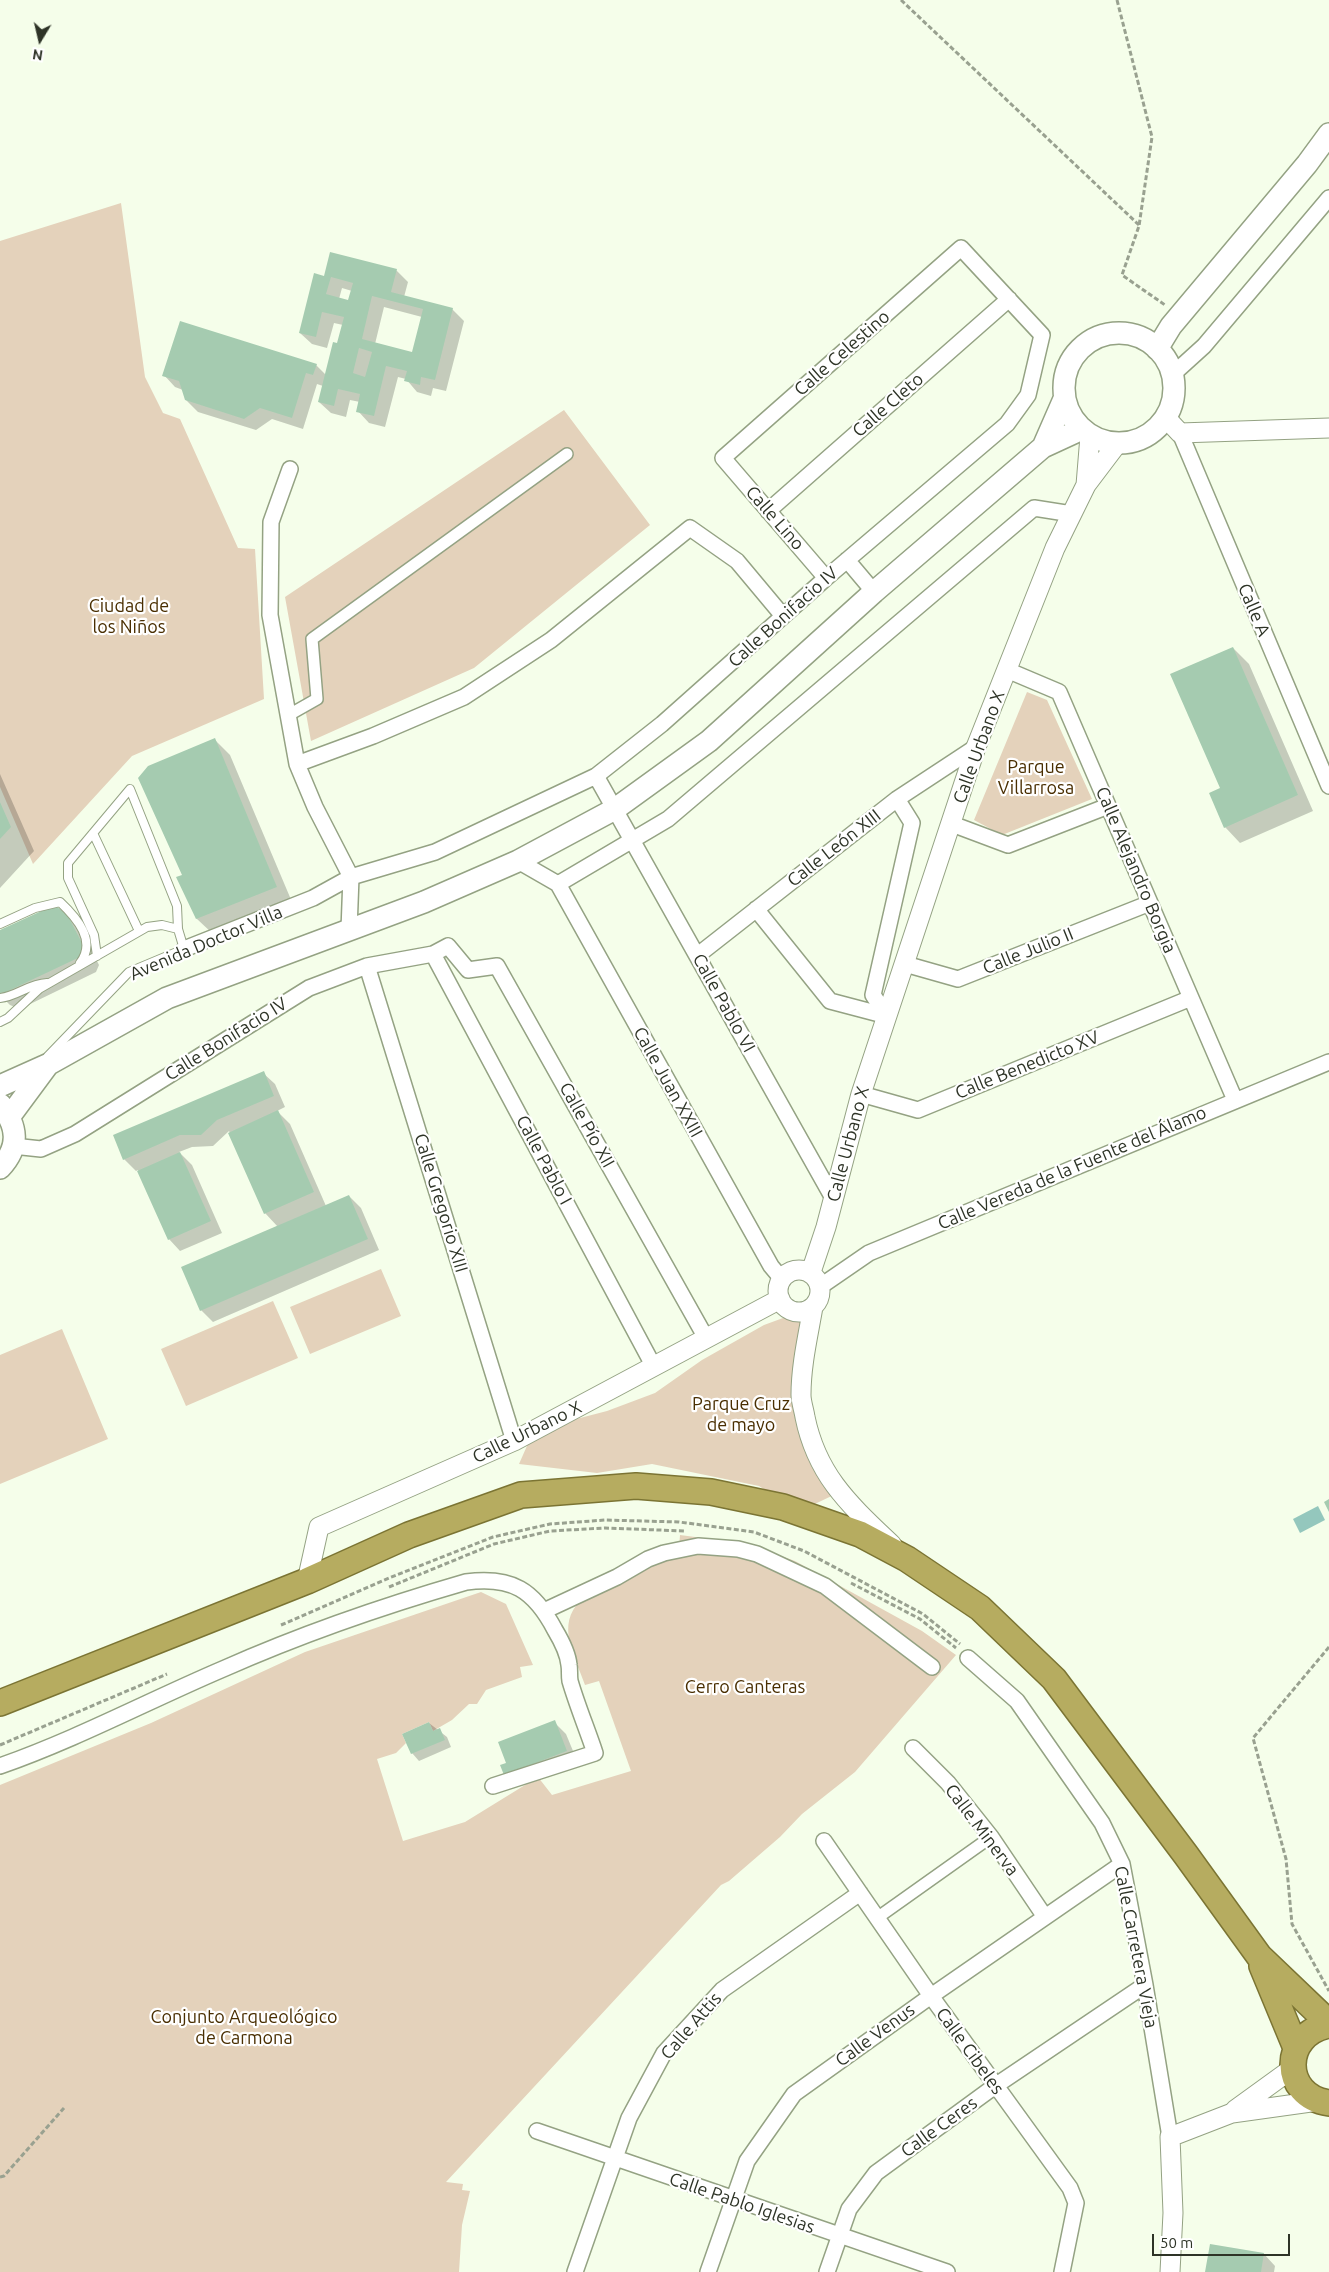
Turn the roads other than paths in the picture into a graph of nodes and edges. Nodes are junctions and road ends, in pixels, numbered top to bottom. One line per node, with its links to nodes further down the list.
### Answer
1 (1329, 134): 5 (main road)
2 (1329, 198): 6 (street)
3 (961, 248): 4 (street, Calle Bonifacio IV); 15 (street, Calle Celestino)
4 (1009, 299): 18 (street, Calle Cleto); 20 (street, Calle Bonifacio IV)
5 (1157, 349): 6 (main road); 7 (main road)
6 (1172, 375): 8 (main road)
7 (1064, 399): 10 (main road); 13 (main road)
8 (1166, 418): 11 (street); 12 (main road)
9 (1329, 428): 11 (street)
10 (1086, 432): 12 (main road); 13 (main road); 17 (street)
11 (1180, 433): 29 (street, Calle A)
12 (1117, 444): 17 (street)
13 (1043, 447): 22 (main road)
14 (567, 454): 25 (street)
15 (723, 458): 18 (street, Calle Lino)
16 (290, 469): 25 (street)
17 (1086, 485): 19 (street, Calle Urbano X)
18 (768, 511): 21 (street, Calle Lino)
19 (1072, 514): 24 (street, Calle Urbano X); 35 (street)
20 (847, 560): 21 (street, Calle Bonifacio IV); 22 (street)
21 (826, 578): 23 (street, Calle Bonifacio IV)
22 (874, 592): 32 (main road)
23 (783, 616): 27 (street); 28 (street, Calle Bonifacio IV)
24 (1007, 670): 26 (street, Calle Urbano X); 31 (street, Calle Alejandro Borgia)
25 (287, 716): 27 (street)
26 (976, 747): 30 (street, Calle León XIII); 33 (street, Calle Urbano X)
27 (297, 764): 37 (street)
28 (596, 776): 32 (street, Calle Pablo VI); 37 (street, Calle Bonifacio IV)
29 (1329, 786)
30 (897, 799): 40 (street, Calle León XIII); 56 (street)
31 (1108, 806): 33 (street); 39 (street, Calle Alejandro Borgia)
32 (615, 809): 35 (street, Calle Pablo VI); 36 (main road)
33 (952, 824): 50 (street, Calle Urbano X)
34 (93, 833): 42 (lane); 44 (lane); 49 (lane)
35 (633, 841): 38 (street); 48 (street, Calle Pablo VI)
36 (518, 861): 38 (street); 43 (main road)
37 (351, 877): 43 (street); 46 (street, Avenida Doctor Villa)
38 (558, 884): 67 (street, Calle Juan XXIII)
39 (1150, 903): 50 (street, Calle Julio II); 55 (street, Calle Alejandro Borgia)
40 (756, 909): 48 (street, Calle León XIII); 56 (street)
41 (0, 924): 52 (lane)
42 (178, 929): 44 (lane); 46 (lane)
43 (349, 930): 59 (main road)
44 (140, 932): 49 (lane)
45 (448, 946): 47 (street, Calle Bonifacio IV); 71 (street, Calle Pío XII)
46 (184, 949): 59 (lane, Avenida Doctor Villa)
47 (433, 954): 51 (street, Calle Bonifacio IV); 72 (street, Calle Pablo I)
48 (698, 955): 66 (street, Calle Pablo VI)
49 (97, 956): 52 (lane)
50 (905, 964): 56 (street, Calle Urbano X)
51 (367, 966): 64 (street, Calle Bonifacio IV); 73 (street, Calle Gregorio XIII)
52 (77, 967): 53 (lane)
53 (50, 982): 54 (lane); 57 (lane)
54 (0, 998)
55 (1191, 998): 61 (street, Calle Benedicto XV); 62 (street, Calle Alejandro Borgia)
56 (887, 1016): 61 (street, Calle Urbano X)
57 (0, 1022)
58 (1329, 1062): 62 (street, Calle Vereda de la Fuente del Álamo)
59 (41, 1068): 60 (main road); 63 (main road)
60 (0, 1086)
61 (861, 1094): 66 (street, Calle Urbano X)
62 (1235, 1100): 68 (street, Calle Vereda de la Fuente del Álamo)
63 (5, 1110): 64 (main road)
64 (13, 1146): 65 (main road)
65 (0, 1168)
66 (833, 1198): 68 (street, Calle Urbano X)
67 (781, 1278): 68 (street); 69 (street)
68 (816, 1279): 70 (street)
69 (780, 1299): 70 (street); 71 (street, Calle Urbano X)
70 (813, 1307): 74 (street)
71 (706, 1338): 72 (street, Calle Urbano X)
72 (654, 1367): 73 (street, Calle Urbano X)
73 (514, 1441): 75 (street, Calle Urbano X)
74 (907, 1559): 75 (highway); 89 (highway)
75 (307, 1581): 79 (highway)
76 (544, 1611): 78 (street); 81 (street); 82 (street)
77 (967, 1653): 85 (street, Calle Carretera Vieja)
78 (932, 1667)
79 (0, 1703)
80 (913, 1748): 83 (street, Calle Minerva)
81 (0, 1766)
82 (493, 1786)
83 (991, 1837): 87 (street); 88 (street, Calle Minerva)
84 (824, 1841): 86 (street, Calle Cibeles)
85 (1122, 1864): 88 (street, Calle Venus); 90 (street, Calle Carretera Vieja)
86 (860, 1894): 87 (street, Calle Cibeles); 99 (street, Calle Attis)
87 (877, 1918): 91 (street, Calle Cibeles)
88 (1044, 1918): 91 (street, Calle Venus)
89 (1258, 1956): 92 (highway); 93 (highway)
90 (1145, 1984): 94 (street, Calle Ceres); 98 (street, Calle Carretera Vieja)
91 (931, 1996): 94 (street, Calle Cibeles); 100 (street, Calle Venus)
92 (1329, 2024): 93 (highway)
93 (1294, 2058): 95 (highway); 96 (street)
94 (995, 2086): 101 (street, Calle Ceres); 106 (street, Calle Cibeles)
95 (1323, 2102): 96 (street)
96 (1232, 2112): 98 (street)
97 (537, 2131): 99 (street, Calle Pablo Iglesias)
98 (1170, 2137): 107 (street, Calle Carretera Vieja)
99 (615, 2159): 100 (street, Calle Pablo Iglesias); 102 (street, Calle Attis)
100 (733, 2199): 101 (street, Calle Pablo Iglesias); 103 (street, Calle Venus)
101 (839, 2236): 104 (street, Calle Ceres); 105 (street, Calle Pablo Iglesias)
102 (575, 2272)
103 (708, 2272)
104 (827, 2272)
105 (947, 2272)
106 (1062, 2272)
107 (1170, 2272)

